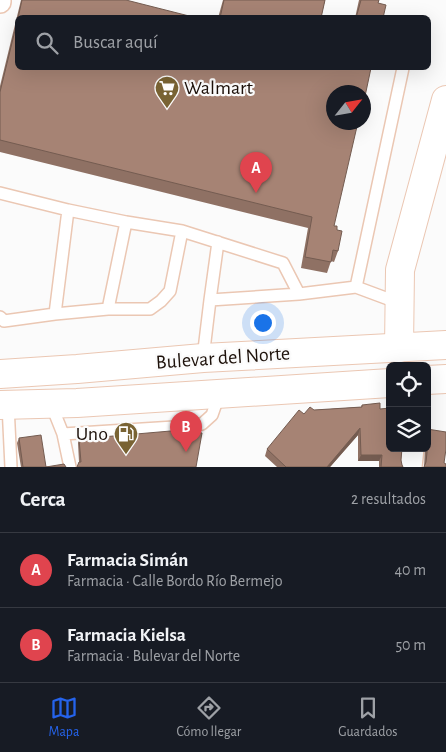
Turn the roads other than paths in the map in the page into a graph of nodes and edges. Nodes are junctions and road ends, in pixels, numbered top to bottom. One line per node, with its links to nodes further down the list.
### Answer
1 (402, 70): 8 (lane)
2 (446, 100): 11 (main road)
3 (1, 197): 4 (lane)
4 (68, 210): 5 (lane); 13 (lane)
5 (126, 222): 6 (lane); 12 (lane)
6 (182, 231): 7 (lane); 12 (lane)
7 (218, 242): 9 (lane); 10 (lane)
8 (356, 287): 9 (lane); 11 (lane)
9 (299, 294): 10 (lane)
10 (210, 300): 17 (lane)
11 (400, 303): 16 (main road)
12 (108, 309): 13 (lane)
13 (54, 314): 14 (lane)
14 (0, 317)
15 (446, 345): 16 (main road, Bulevar del Norte)
16 (399, 348): 17 (main road, Bulevar del Norte)
17 (203, 358): 18 (main road, Bulevar del Norte)
18 (0, 374)
19 (446, 379): 20 (main road)
20 (431, 380)
21 (386, 383): 22 (main road, Bulevar del Norte)
22 (220, 394): 23 (main road, Bulevar del Norte); 25 (lane)
23 (51, 404): 24 (main road, Bulevar del Norte); 25 (lane)
24 (4, 405): 27 (lane)
25 (63, 434): 28 (lane)
26 (413, 452): 29 (street)
27 (11, 467)
28 (70, 467)
29 (411, 467)

